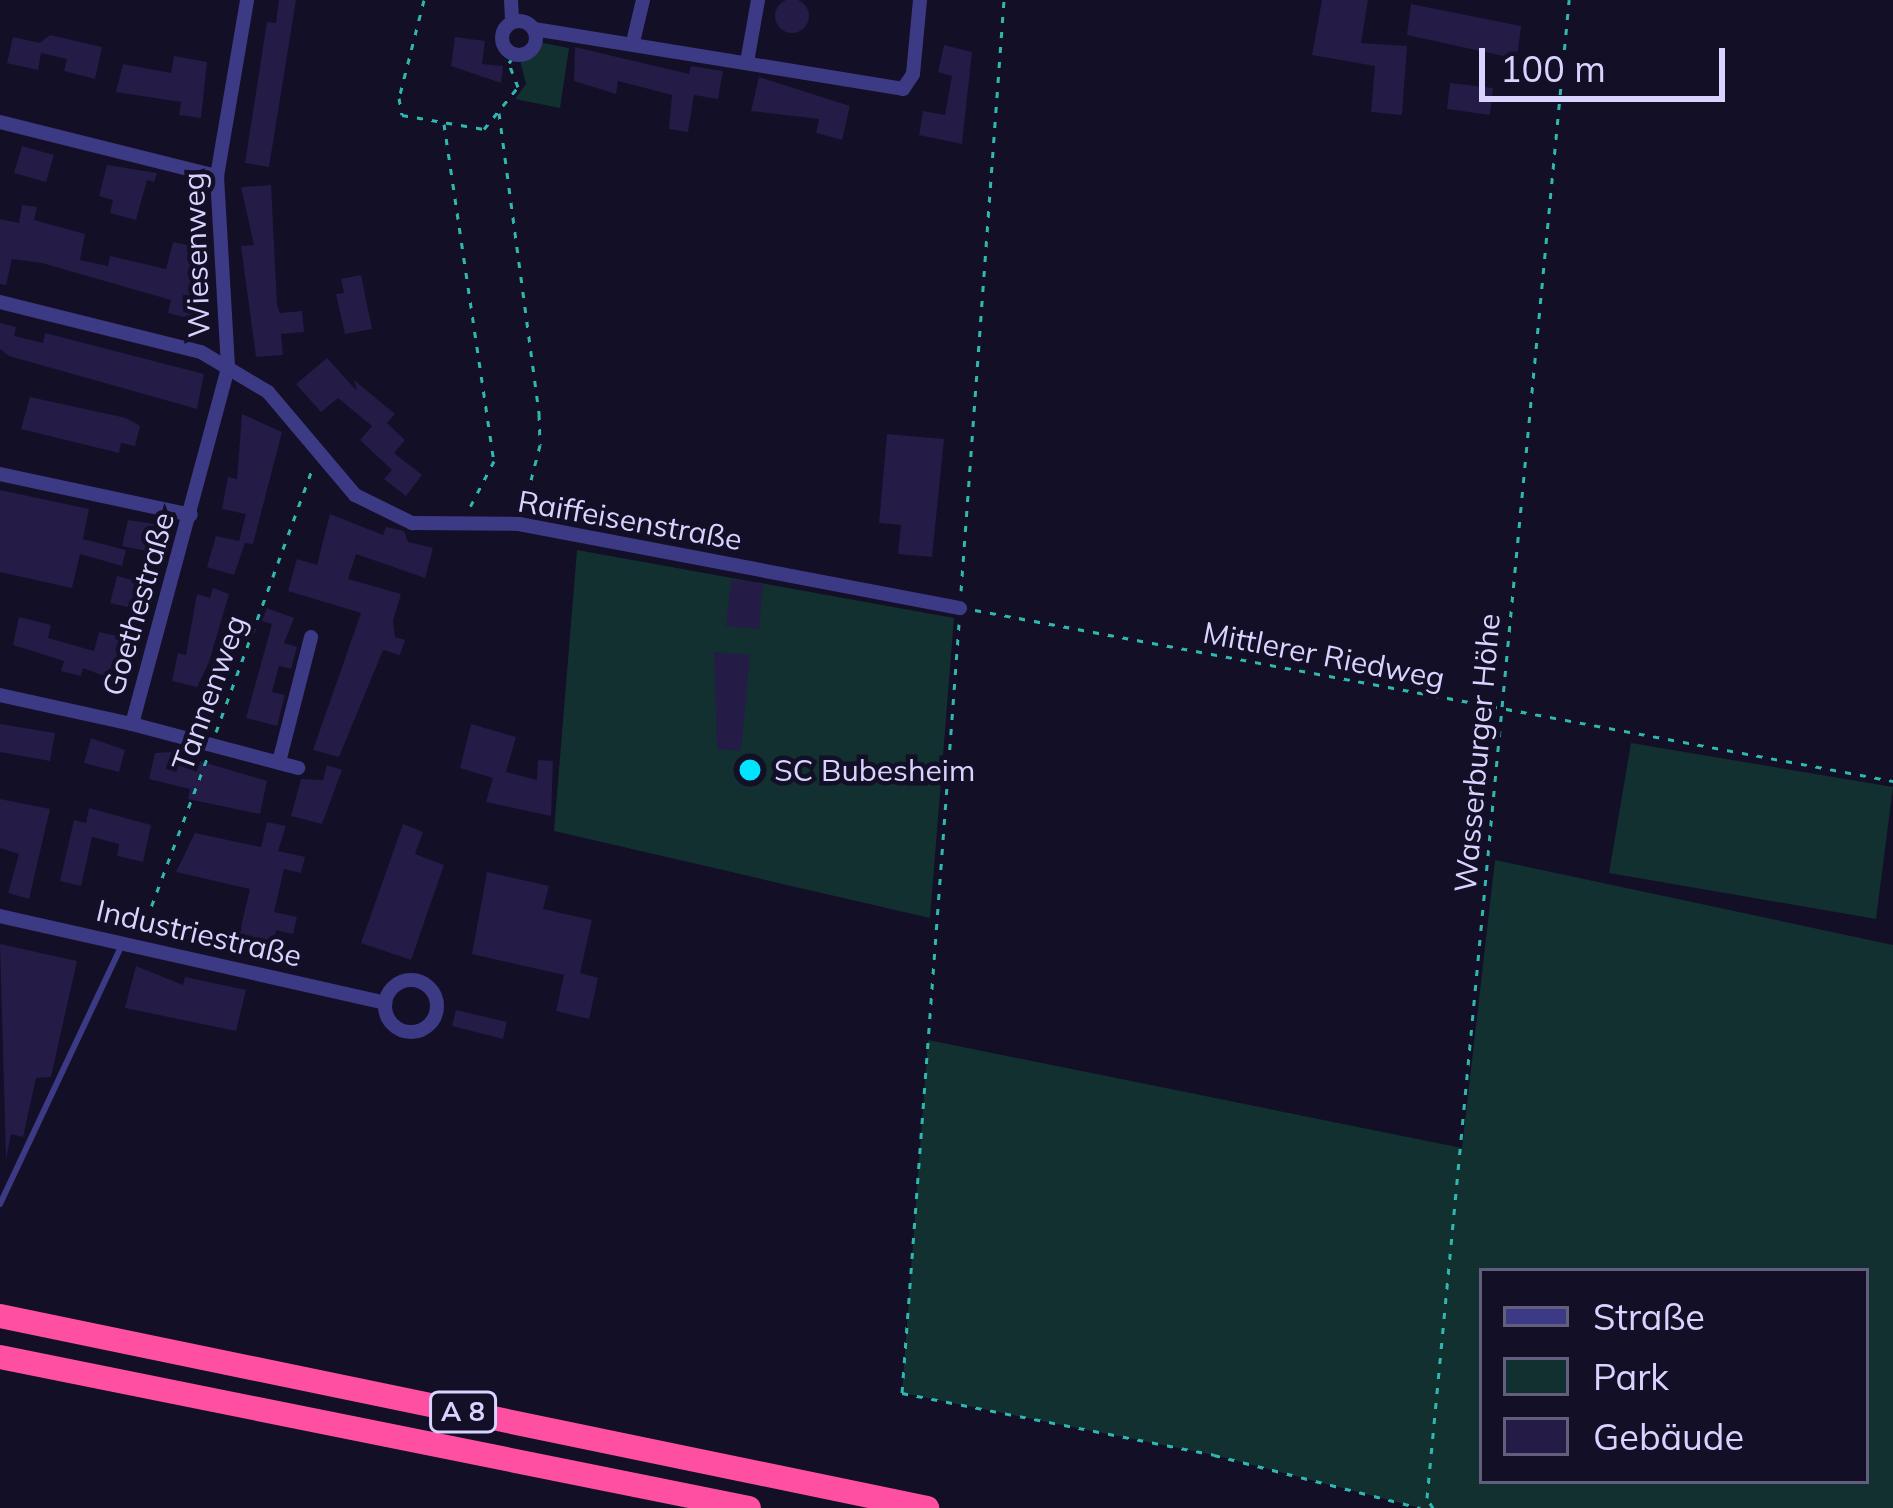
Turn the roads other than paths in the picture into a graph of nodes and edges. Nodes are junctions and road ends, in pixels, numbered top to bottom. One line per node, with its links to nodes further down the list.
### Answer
1 (247, 0): 11 (street, Wiesenweg)
2 (511, 0): 6 (street)
3 (643, 0): 8 (street)
4 (758, 0): 9 (street)
5 (920, 0): 9 (street)
6 (512, 22): 7 (street); 7 (street)
7 (534, 29): 8 (street)
8 (633, 42): 9 (street)
9 (747, 62)
10 (0, 122): 11 (street)
11 (217, 176): 13 (street, Wiesenweg)
12 (0, 302): 13 (street, Raiffeisenstraße)
13 (228, 367): 15 (street, Goethestraße); 16 (street, Raiffeisenstraße)
14 (0, 474): 15 (street)
15 (191, 515): 19 (street, Goethestraße)
16 (960, 608)
17 (311, 637): 20 (street)
18 (0, 695): 19 (street, Goethestraße)
19 (133, 724): 20 (street)
20 (279, 762): 21 (street)
21 (298, 768)
22 (0, 916): 23 (street, Industriestraße)
23 (128, 945): 24 (street, Industriestraße); 25 (lane)
24 (386, 1003)
25 (0, 1204)
26 (0, 1316): 29 (highway, A 8)
27 (0, 1357): 28 (highway, A 8)
28 (749, 1508)
29 (927, 1508)

